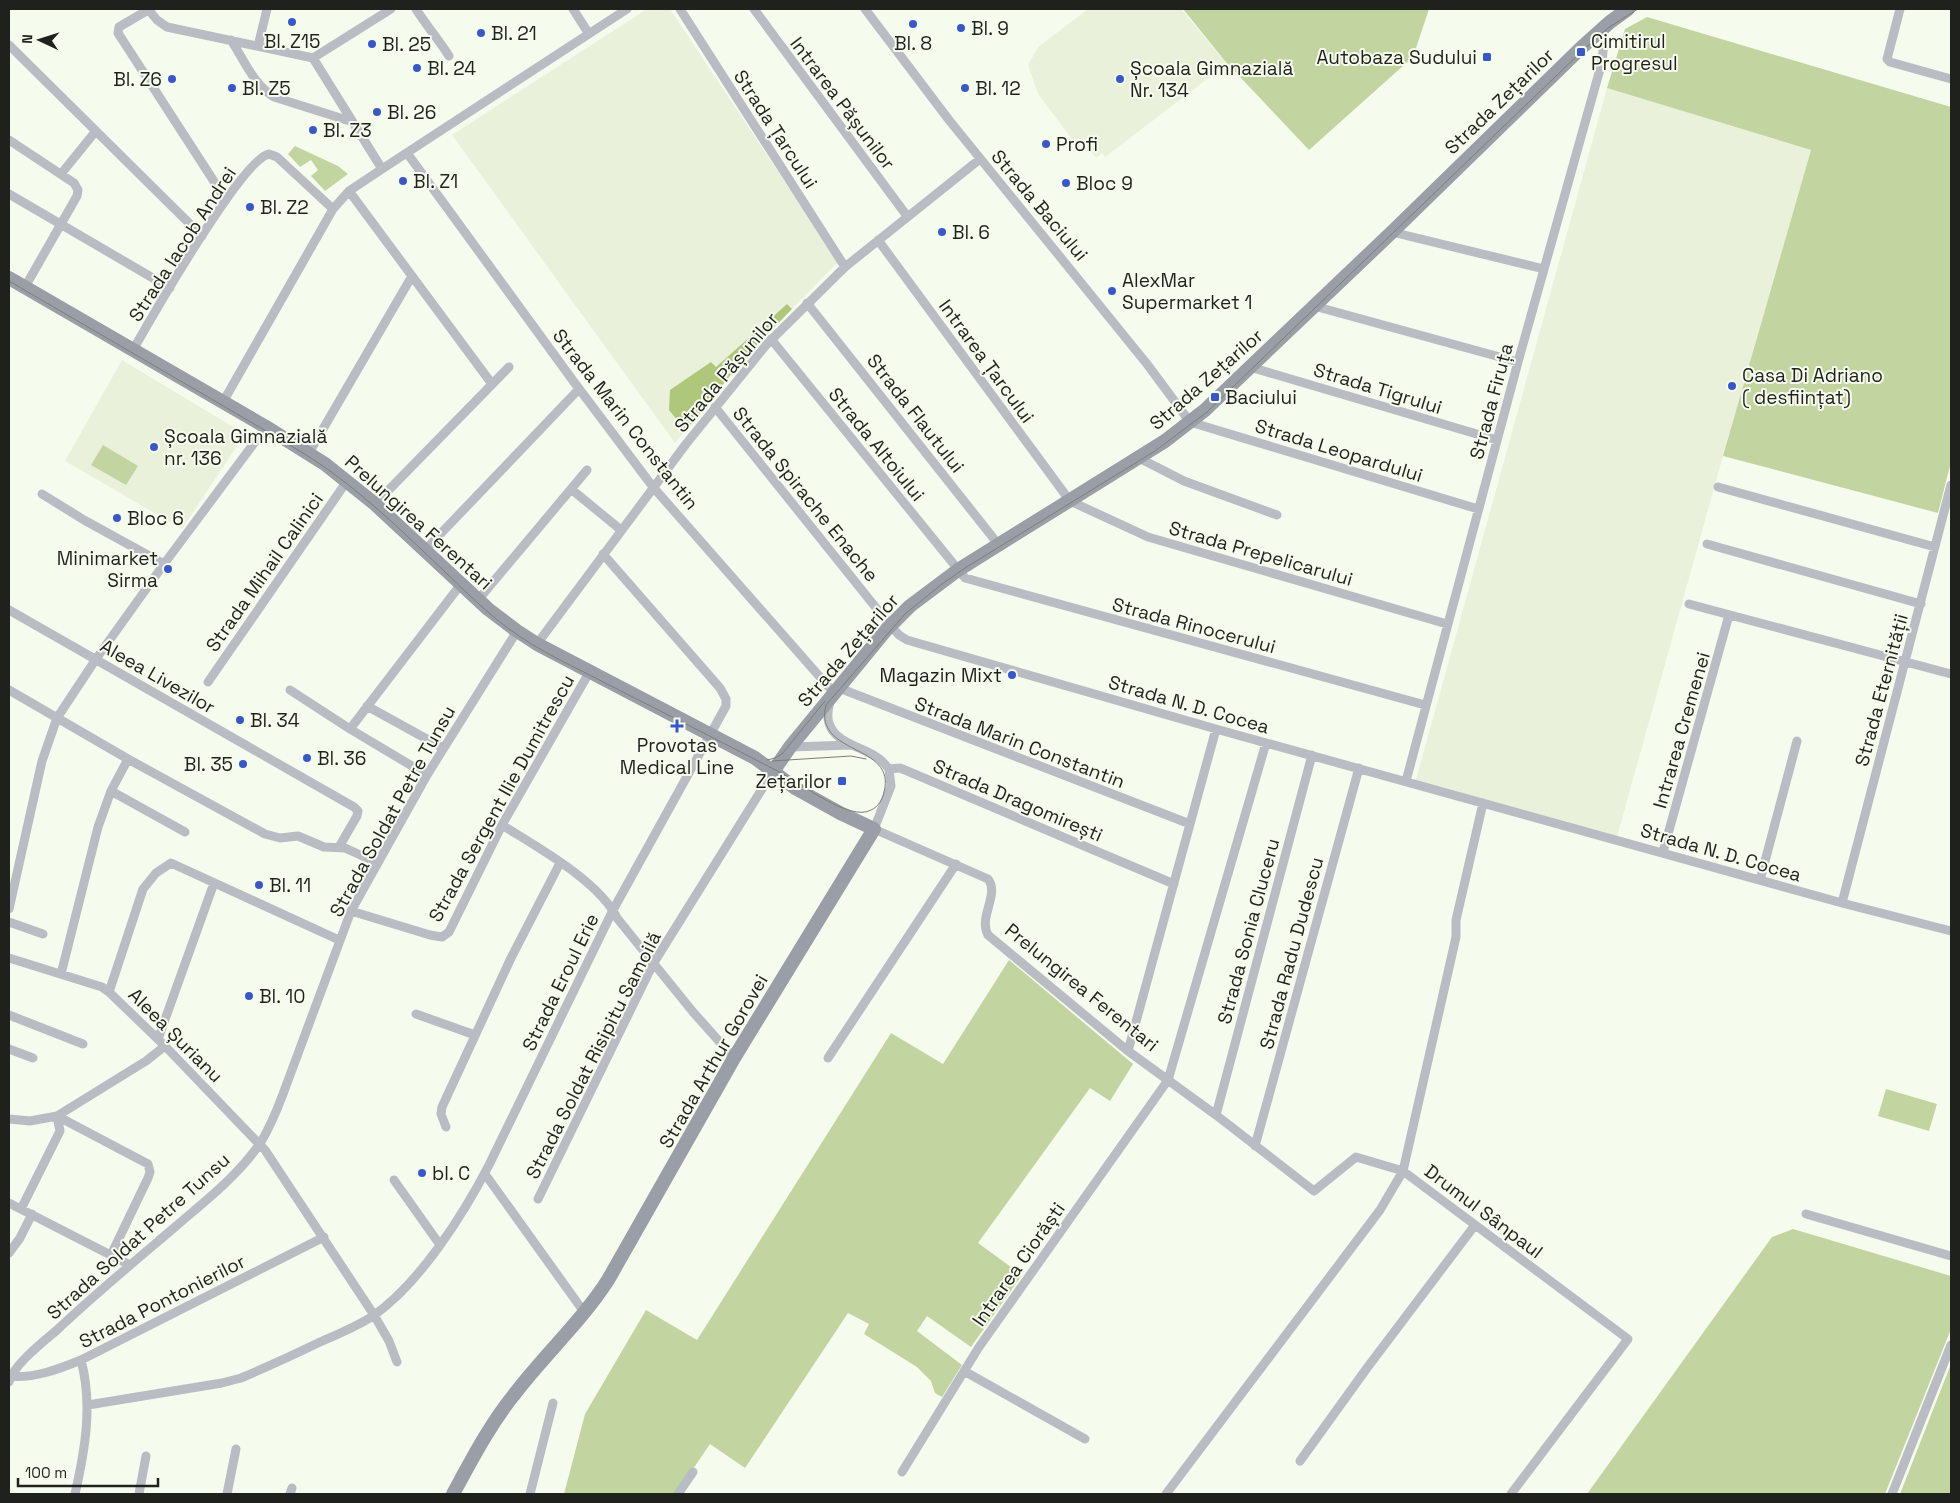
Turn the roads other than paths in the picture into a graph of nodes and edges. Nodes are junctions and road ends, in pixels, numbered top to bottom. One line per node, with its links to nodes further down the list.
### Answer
1 (148, 9): 14 (street); 29 (street)
2 (267, 9): 16 (street)
3 (389, 9): 18 (street)
4 (416, 9): 17 (street)
5 (573, 9): 13 (street)
6 (627, 9): 13 (street)
7 (680, 9): 36 (street, Strada Țarcului)
8 (754, 9): 31 (street, Intrarea Pășunilor)
9 (865, 9): 24 (street, Strada Baciului)
10 (1628, 9): 12 (main road, Strada Zețarilor)
11 (1900, 9): 19 (street)
12 (1600, 30): 33 (main road, Strada Zețarilor); 37 (street, Strada Firuța)
13 (589, 34): 23 (street)
14 (232, 40): 16 (street); 20 (street)
15 (9, 45): 21 (street)
16 (258, 46): 18 (street)
17 (449, 56)
18 (313, 58): 20 (street)
19 (1951, 79)
20 (353, 122): 25 (street)
21 (95, 132): 26 (street); 34 (street)
22 (9, 140): 26 (street)
23 (408, 152): 25 (street); 50 (street, Strada Marin Constantin)
24 (980, 159): 31 (street, Strada Pășunilor); 53 (street, Strada Baciului)
25 (382, 169): 27 (street)
26 (61, 174): 32 (street)
27 (349, 191): 30 (street); 38 (street)
28 (9, 194): 32 (street)
29 (226, 200): 30 (street, Strada Iacob Andrei); 34 (street, Strada Iacob Andrei)
30 (333, 209): 51 (street)
31 (907, 216): 35 (street, Strada Pășunilor)
32 (61, 224): 40 (street); 41 (street)
33 (1392, 232): 37 (street); 43 (main road, Strada Zețarilor)
34 (202, 236): 41 (street, Strada Iacob Andrei)
35 (878, 240): 36 (street, Strada Pășunilor); 65 (street, Intrarea Țarcului)
36 (845, 267): 42 (street, Strada Pășunilor)
37 (1544, 269): 46 (street, Strada Firuța)
38 (412, 276): 49 (street); 56 (street)
39 (9, 278): 40 (main road, Prelungirea Ferentari)
40 (25, 288): 45 (main road, Prelungirea Ferentari)
41 (170, 288): 45 (street, Strada Iacob Andrei)
42 (807, 303): 44 (street, Strada Pășunilor); 72 (street, Strada Flautului)
43 (1314, 306): 46 (street); 48 (main road, Strada Zețarilor)
44 (771, 339): 52 (street, Strada Pășunilor); 78 (street, Strada Altoiului)
45 (133, 350): 51 (main road, Prelungirea Ferentari)
46 (1518, 362): 55 (street, Strada Firuța)
47 (510, 367): 49 (street)
48 (1250, 367): 53 (main road, Strada Zețarilor); 55 (street, Strada Tigrului)
49 (492, 384): 66 (street)
50 (579, 389): 61 (street, Strada Marin Constantin); 75 (street)
51 (223, 402): 54 (main road, Prelungirea Ferentari)
52 (715, 407): 61 (street, Strada Pășunilor); 86 (street, Strada Spirache Enache)
53 (1190, 422): 57 (main road, Strada Zețarilor); 67 (street, Strada Leopardului)
54 (266, 427): 56 (main road, Prelungirea Ferentari); 77 (street)
55 (1497, 440): 67 (street, Strada Firuța)
56 (309, 453): 59 (main road, Prelungirea Ferentari)
57 (1139, 458): 65 (main road, Strada Zețarilor); 68 (street)
58 (587, 470): 63 (street)
59 (347, 481): 66 (main road, Prelungirea Ferentari); 93 (street, Strada Mihail Calinici)
60 (1951, 485): 69 (street, Strada Eternității)
61 (653, 487): 71 (street, Strada Pășunilor); 96 (street, Strada Marin Constantin)
62 (1718, 487): 74 (street)
63 (571, 489): 71 (street); 80 (street)
64 (42, 494): 77 (street)
65 (1070, 501): 72 (main road, Strada Zețarilor); 85 (street, Strada Prepelicarului)
66 (375, 504): 75 (main road, Prelungirea Ferentari)
67 (1478, 509): 85 (street, Strada Firuța)
68 (1277, 515)
69 (1941, 526): 70 (street); 74 (street, Strada Eternității)
70 (1951, 528)
71 (621, 530): 76 (street, Strada Pășunilor)
72 (998, 544): 78 (main road, Strada Zețarilor)
73 (1707, 544): 82 (street)
74 (1935, 547): 82 (street, Strada Eternității)
75 (424, 550): 79 (main road, Prelungirea Ferentari)
76 (603, 554): 88 (street, Strada Pășunilor); 102 (street, Strada Eroul Erie)
77 (164, 564): 89 (street)
78 (958, 570): 86 (main road, Strada Zețarilor); 97 (street, Strada Rinocerului)
79 (461, 584): 80 (main road, Prelungirea Ferentari); 98 (street)
80 (478, 600): 87 (main road, Prelungirea Ferentari)
81 (1688, 604): 84 (street)
82 (1920, 604): 90 (street, Strada Eternității)
83 (9, 610): 89 (street, Aleea Livezilor)
84 (1729, 616): 90 (street); 123 (street, Intrarea Cremenei)
85 (1447, 624): 97 (street, Strada Firuța)
86 (891, 625): 96 (main road, Strada Zețarilor); 101 (street, Strada N. D. Cocea)
87 (517, 631): 88 (main road, Prelungirea Ferentari); 107 (street, Strada Soldat Petre Tunsu)
88 (537, 644): 91 (main road, Prelungirea Ferentari)
89 (96, 659): 99 (street); 122 (street, Aleea Livezilor)
90 (1905, 662): 92 (street); 130 (street, Strada Eternității)
91 (590, 671): 102 (main road, Prelungirea Ferentari); 119 (street, Strada Sergent Ilie Dumitrescu)
92 (1951, 674)
93 (208, 682)
94 (9, 690): 99 (street)
95 (290, 690): 100 (street)
96 (835, 693): 105 (street, Strada Dragomirești); 106 (main road, Strada Zețarilor); 118 (street, Strada Marin Constantin)
97 (1425, 705): 115 (street, Strada Firuța)
98 (367, 706): 100 (street); 107 (street)
99 (57, 718): 110 (street); 131 (street)
100 (350, 729): 114 (street)
101 (1216, 729): 104 (street, Strada N. D. Cocea); 118 (street)
102 (711, 734): 109 (main road, Prelungirea Ferentari); 132 (street, Strada Eroul Erie)
103 (1797, 741): 127 (street)
104 (1266, 743): 108 (street, Strada N. D. Cocea); 153 (street, Intrarea Ciorăști)
105 (853, 745): 106 (street, Strada Dragomirești); 112 (street, Strada Dragomirești)
106 (790, 747): 109 (main road); 113 (main road, Strada Zețarilor)
107 (444, 748): 114 (street, Strada Soldat Petre Tunsu)
108 (1312, 755): 111 (street, Strada N. D. Cocea); 154 (street, Strada Sonia Cluceru)
109 (755, 758): 113 (main road, Prelungirea Ferentari)
110 (128, 759): 116 (street); 122 (street)
111 (1359, 768): 115 (street, Strada N. D. Cocea); 159 (street, Strada Radu Dudescu)
112 (890, 769): 120 (street); 129 (street, Strada Dragomirești)
113 (772, 772): 120 (main road, Prelungirea Ferentari); 139 (street, Strada Soldat Risipitu Samoilă)
114 (427, 775): 124 (street, Strada Soldat Petre Tunsu)
115 (1406, 781): 117 (street, Strada N. D. Cocea)
116 (111, 791): 121 (street); 140 (street)
117 (1483, 803): 123 (street, Strada N. D. Cocea); 160 (street)
118 (1190, 824): 129 (street)
119 (502, 825): 125 (street); 133 (street, Strada Sergent Ilie Dumitrescu)
120 (874, 829): 126 (street, Prelungirea Ferentari); 151 (main road, Strada Arthur Gorovei)
121 (185, 832)
122 (339, 848): 124 (street)
123 (1663, 852): 127 (street, Strada N. D. Cocea)
124 (378, 863): 133 (street, Strada Soldat Petre Tunsu)
125 (560, 863): 132 (street); 144 (street)
126 (956, 864): 149 (street, Prelungirea Ferentari); 152 (street)
127 (1760, 880): 130 (street, Strada N. D. Cocea)
128 (214, 883): 137 (street); 141 (street, Aleea Șurianu); 145 (street)
129 (1174, 884): 149 (street)
130 (1842, 902): 135 (street, Strada N. D. Cocea)
131 (9, 908)
132 (613, 910): 139 (street); 161 (street, Strada Eroul Erie)
133 (351, 911): 137 (street, Strada Soldat Petre Tunsu)
134 (9, 922): 136 (street)
135 (1951, 931)
136 (43, 934)
137 (339, 940): 158 (street, Strada Soldat Petre Tunsu)
138 (9, 958): 140 (street)
139 (653, 964): 151 (street); 164 (street, Strada Soldat Risipitu Samoilă)
140 (61, 974): 141 (street)
141 (109, 992): 145 (street, Aleea Șurianu)
142 (416, 1014): 144 (street)
143 (9, 1016): 146 (street)
144 (475, 1035): 157 (street)
145 (158, 1039): 147 (street, Aleea Șurianu)
146 (83, 1044)
147 (165, 1046): 155 (street); 158 (street, Aleea Șurianu)
148 (9, 1049): 150 (street)
149 (1128, 1051): 153 (street, Prelungirea Ferentari)
150 (33, 1058)
151 (734, 1058): 176 (main road, Strada Arthur Gorovei)
152 (828, 1058)
153 (1168, 1080): 154 (street, Prelungirea Ferentari); 181 (street, Intrarea Ciorăști)
154 (1216, 1115): 159 (street, Prelungirea Ferentari)
155 (57, 1116): 156 (street); 166 (street); 173 (street)
156 (9, 1119)
157 (446, 1127)
158 (260, 1143): 170 (street); 175 (street, Strada Soldat Petre Tunsu)
159 (1255, 1146): 163 (street, Prelungirea Ferentari)
160 (1402, 1171): 163 (street, Drumul Sânpaul); 169 (street, Drumul Sânpaul); 197 (street)
161 (485, 1174): 171 (street, Strada Eroul Erie); 176 (street)
162 (394, 1180): 171 (street)
163 (1314, 1191)
164 (538, 1199)
165 (9, 1203): 166 (street)
166 (21, 1209): 167 (street)
167 (32, 1214): 172 (street); 173 (street)
168 (1806, 1214): 174 (street)
169 (1475, 1224): 188 (street); 198 (street, Drumul Sânpaul)
170 (324, 1237): 177 (street); 179 (street, Strada Pontonierilor)
171 (440, 1245): 177 (street, Strada Eroul Erie)
172 (9, 1253)
173 (111, 1255): 175 (street)
174 (1951, 1256)
175 (130, 1265): 182 (street, Strada Soldat Petre Tunsu)
176 (584, 1312): 194 (main road, Strada Arthur Gorovei)
177 (374, 1315): 180 (street); 184 (street, Strada Eroul Erie)
178 (1951, 1345): 199 (street)
179 (81, 1360): 182 (street, Strada Pontonierilor); 184 (street)
180 (397, 1362)
181 (964, 1371): 185 (street); 190 (street, Intrarea Ciorăști)
182 (9, 1378)
183 (553, 1404): 195 (street)
184 (88, 1405): 191 (street)
185 (1085, 1439)
186 (236, 1449): 193 (street)
187 (146, 1456): 192 (street)
188 (1300, 1462)
189 (693, 1472): 196 (street)
190 (902, 1472)
191 (75, 1494)
192 (139, 1494)
193 (227, 1494)
194 (453, 1494)
195 (530, 1494)
196 (678, 1494)
197 (1166, 1494)
198 (1511, 1494)
199 (1892, 1494)

